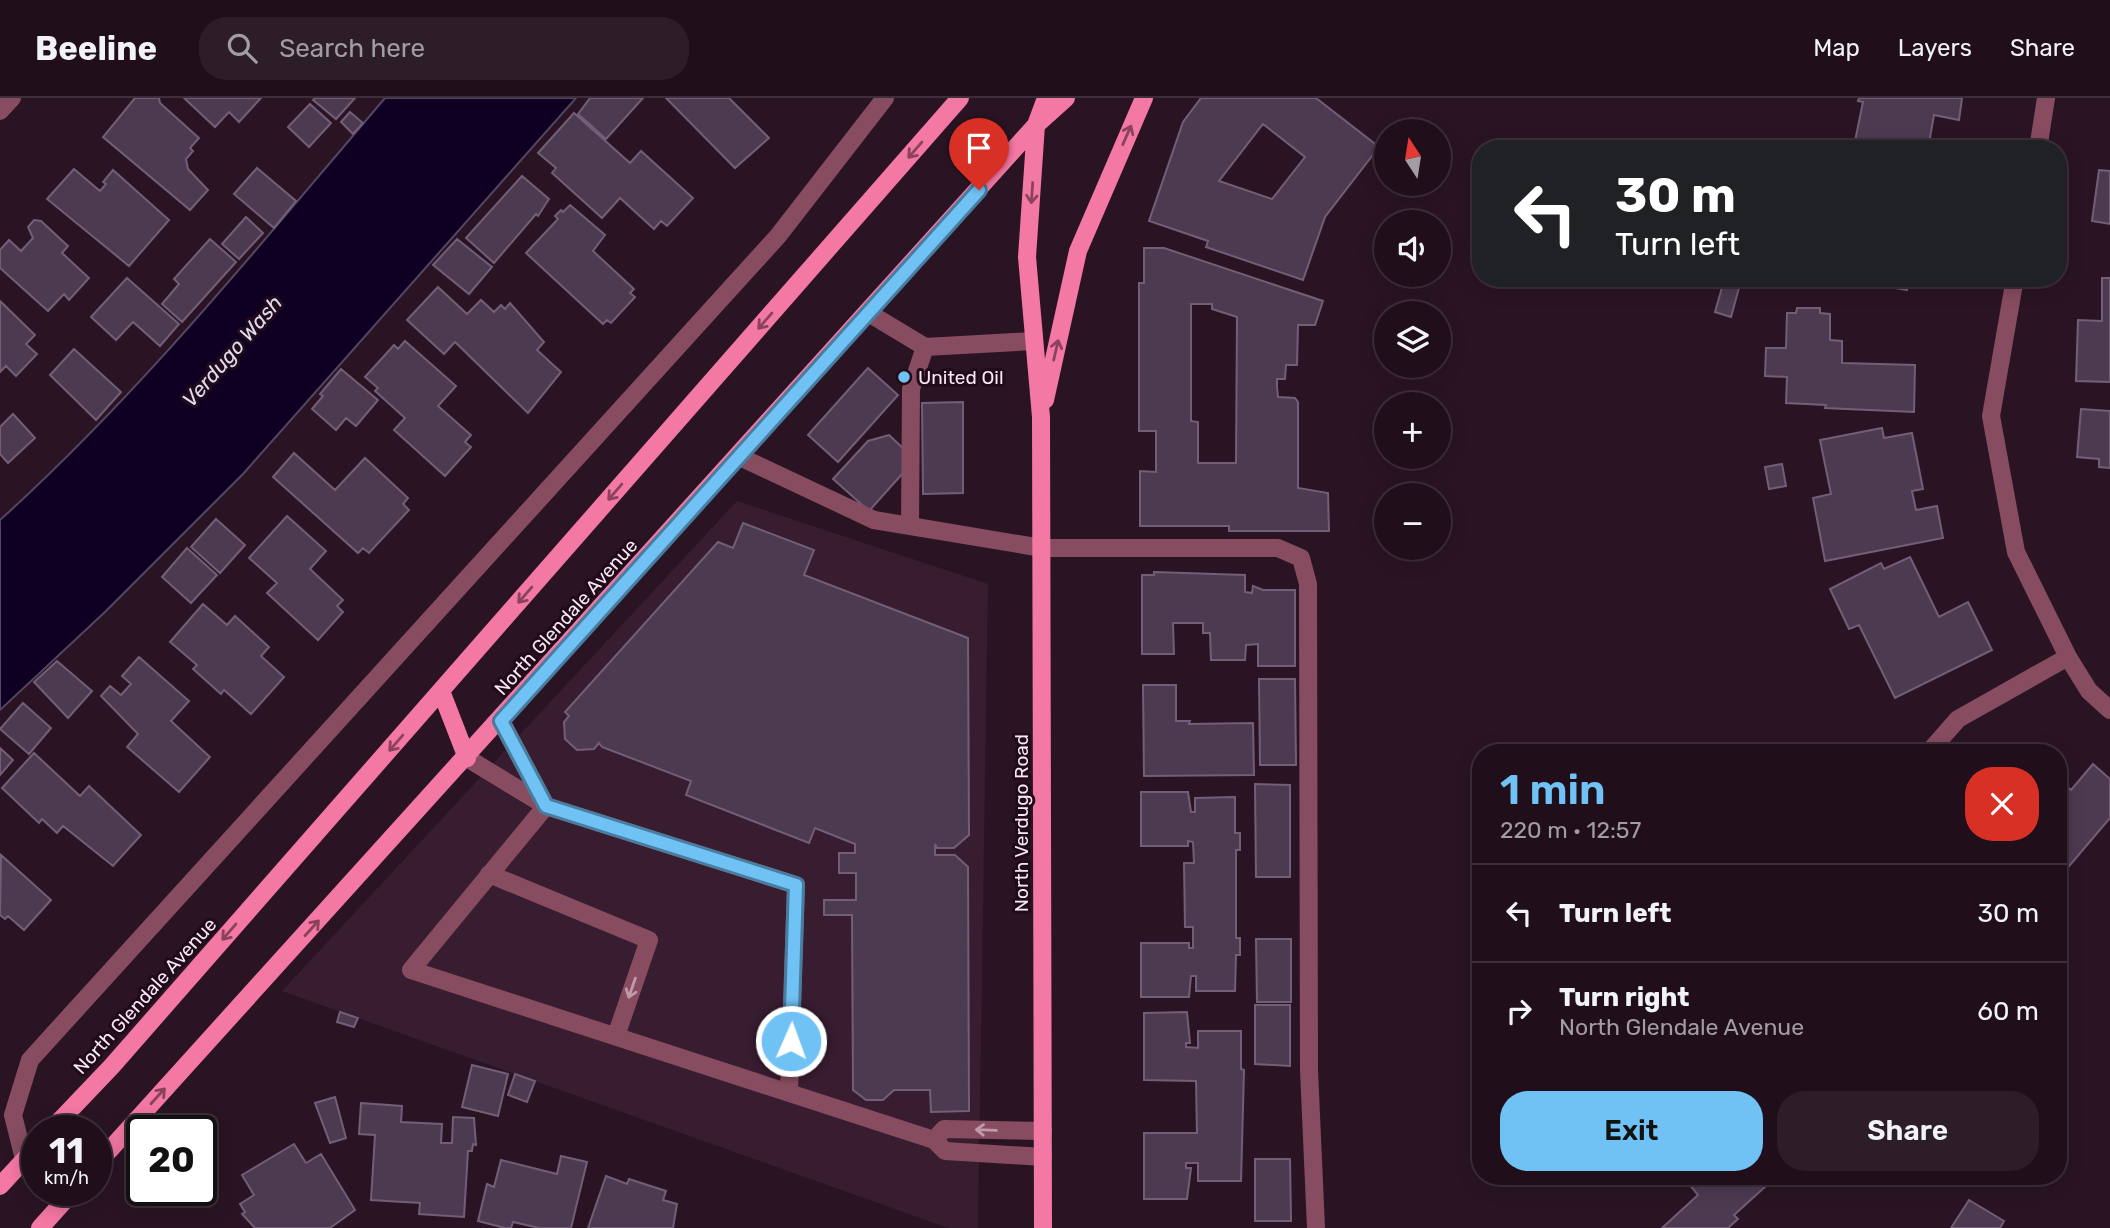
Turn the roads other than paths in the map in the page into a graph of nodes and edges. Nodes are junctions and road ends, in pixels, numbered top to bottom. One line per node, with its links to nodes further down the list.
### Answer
1 (12, 98): 8 (street)
2 (885, 98): 29 (street)
3 (960, 98): 20 (main road, North Glendale Avenue, one-way to 20)
4 (1046, 98): 9 (main road, North Verdugo Road)
5 (1066, 98): 9 (main road, North Glendale Avenue)
6 (1144, 98): 15 (main road, North Verdugo Road, one-way to 6)
7 (2046, 98): 10 (street)
8 (0, 111)
9 (1036, 125): 12 (main road, North Glendale Avenue); 13 (main road, North Verdugo Road, one-way to 13)
10 (2039, 140)
11 (2014, 287): 19 (street)
12 (867, 312): 14 (street); 16 (main road, North Glendale Avenue)
13 (1034, 341): 14 (street); 15 (main road, North Verdugo Road)
14 (925, 347): 17 (street)
15 (1041, 417): 18 (main road, North Verdugo Road)
16 (738, 456): 17 (street); 22 (main road, North Glendale Avenue)
17 (909, 526): 18 (street)
18 (1042, 548): 31 (main road, North Verdugo Road); 41 (street)
19 (2068, 657): 21 (street); 23 (street)
20 (441, 691): 24 (main road); 30 (main road, North Glendale Avenue, one-way to 30)
21 (2110, 710)
22 (501, 721): 24 (main road, North Glendale Avenue); 25 (street)
23 (1936, 744)
24 (467, 758): 25 (street); 34 (main road, North Glendale Avenue, one-way to 24)
25 (546, 806): 26 (street); 28 (street)
26 (489, 874): 27 (street, one-way to 27); 27 (street)
27 (616, 1036): 28 (street)
28 (789, 1093): 32 (street)
29 (6, 1115): 33 (street)
30 (65, 1115)
31 (1043, 1131): 32 (street, one-way to 32); 35 (main road, North Verdugo Road)
32 (934, 1140): 35 (street)
33 (21, 1146)
34 (112, 1147)
35 (1043, 1157): 40 (main road, North Verdugo Road)
36 (21, 1171): 37 (main road)
37 (0, 1186)
38 (56, 1206): 39 (main road)
39 (40, 1228)
40 (1043, 1228)
41 (1317, 1228)

